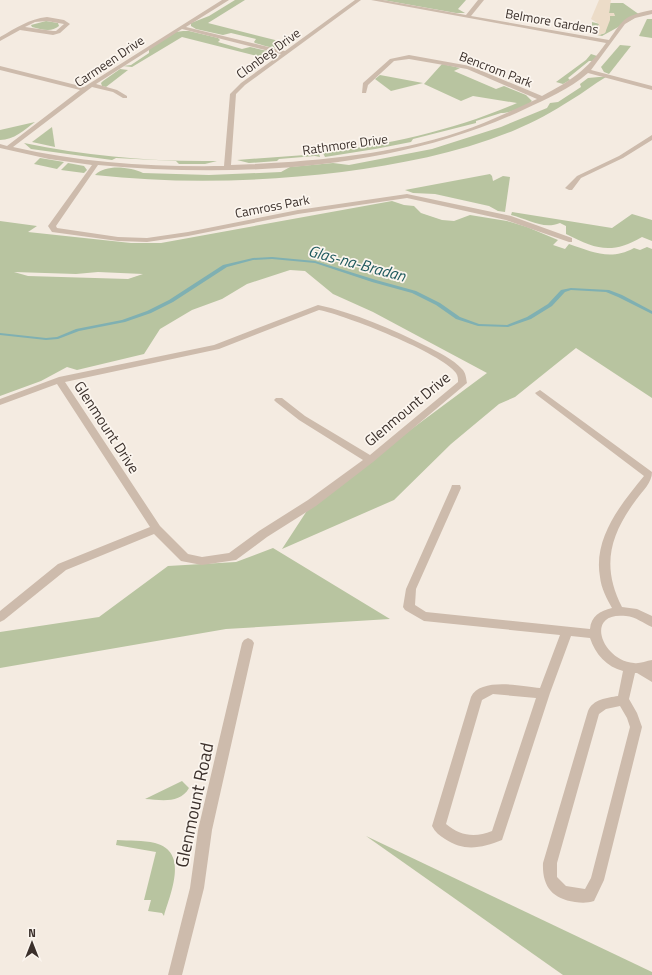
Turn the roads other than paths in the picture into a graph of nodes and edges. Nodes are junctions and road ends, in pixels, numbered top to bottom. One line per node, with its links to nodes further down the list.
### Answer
1 (226, 0): 7 (street, Carmeen Drive)
2 (358, 0): 11 (street, Clonbeg Drive)
3 (374, 0): 6 (street, Belmore Gardens)
4 (481, 0): 6 (street)
5 (652, 12): 10 (street, Rathmore Drive)
6 (467, 17): 10 (street, Belmore Gardens)
7 (181, 27): 11 (street); 14 (street, Carmeen Drive)
8 (20, 28): 8 (street); 9 (street)
9 (0, 39)
10 (610, 42): 13 (street, Rathmore Drive)
11 (286, 53): 24 (street, Clonbeg Drive)
12 (0, 68): 16 (street)
13 (586, 71): 15 (street); 19 (street, Rathmore Drive)
14 (91, 85): 16 (street, Carmeen Drive); 18 (street)
15 (652, 88)
16 (85, 89): 22 (street, Carmeen Drive)
17 (364, 92): 19 (street, Bencrom Park)
18 (125, 97)
19 (541, 98): 24 (street, Rathmore Drive)
20 (652, 138): 25 (street)
21 (0, 146): 22 (street, Rathmore Drive)
22 (8, 148): 23 (street, Rathmore Drive)
23 (96, 164): 24 (street, Rathmore Drive); 26 (street, Camross Park)
24 (227, 168)
25 (569, 188)
26 (569, 240)
27 (59, 380): 30 (street, Glenmount Drive); 31 (street, Glenmount Drive); 34 (street, Glenmount Drive)
28 (540, 393): 32 (street)
29 (279, 400): 31 (street)
30 (0, 402)
31 (370, 460): 34 (street, Glenmount Drive)
32 (651, 476): 35 (street)
33 (456, 488): 38 (street)
34 (156, 529): 36 (street)
35 (619, 611): 37 (street); 39 (street)
36 (0, 617)
37 (652, 622)
38 (567, 632): 39 (street); 44 (street)
39 (594, 634): 42 (street)
40 (248, 643): 46 (street, Glenmount Road)
41 (652, 665): 42 (street)
42 (634, 668): 43 (street); 45 (street)
43 (652, 677)
44 (544, 693): 44 (street)
45 (624, 700): 45 (street)
46 (175, 975)

